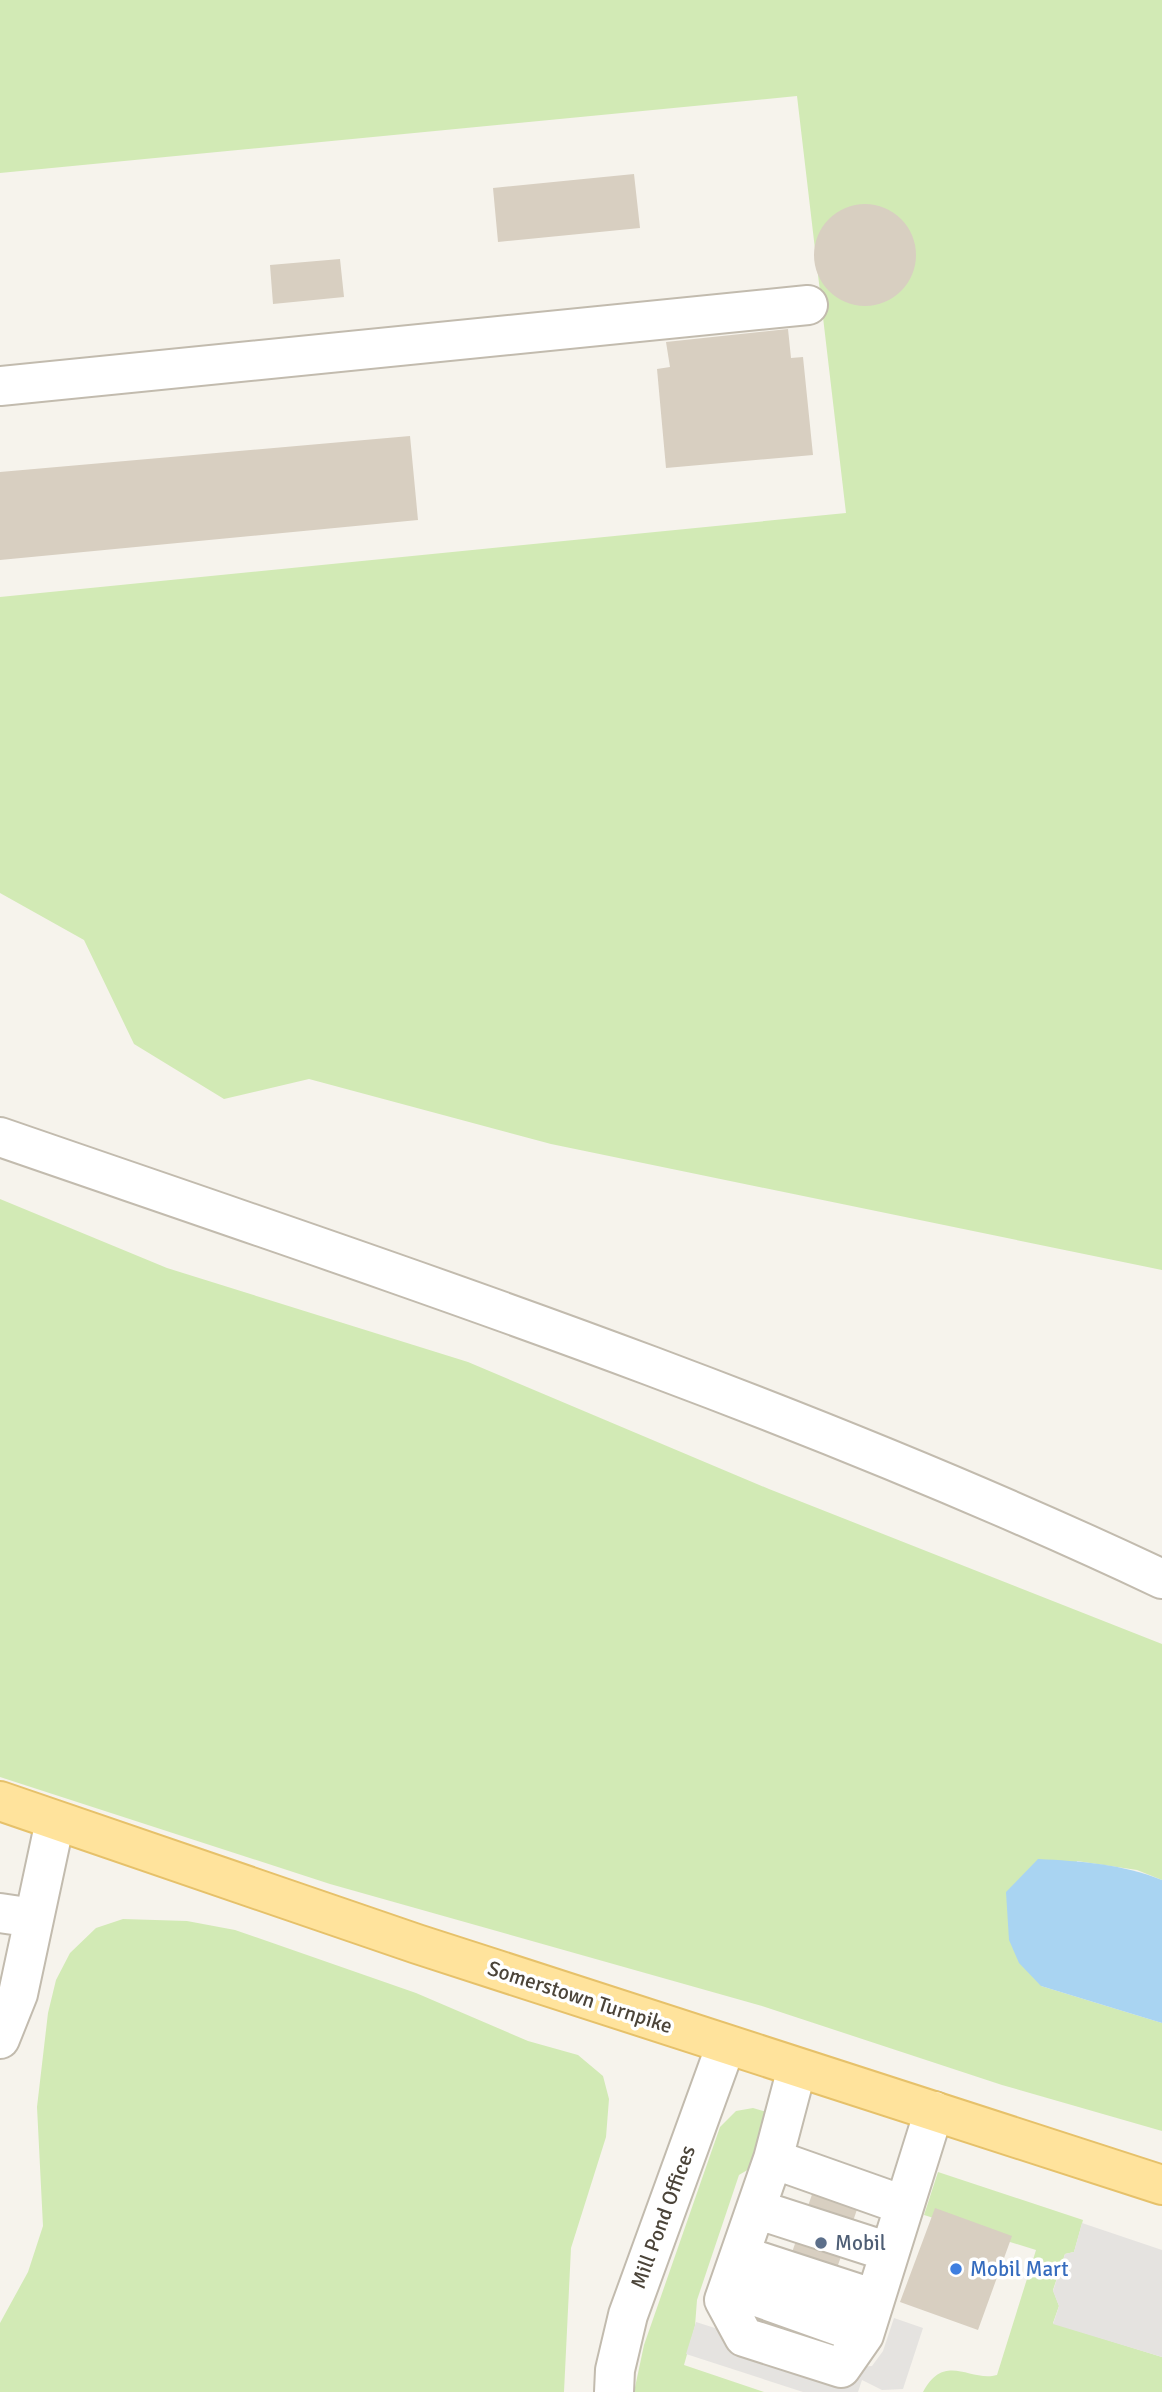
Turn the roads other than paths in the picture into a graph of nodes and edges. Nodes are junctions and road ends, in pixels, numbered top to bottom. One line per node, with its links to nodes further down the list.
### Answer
1 (808, 305): 2 (lane)
2 (0, 386)
3 (0, 1137): 4 (lane)
4 (1162, 1579)
5 (0, 1801): 6 (main road, Somerstown Turnpike)
6 (55, 1821): 7 (lane); 9 (main road, Somerstown Turnpike)
7 (17, 1915): 8 (lane)
8 (0, 2039)
9 (726, 2045): 10 (main road, Somerstown Turnpike); 19 (lane, Mill Pond Offices)
10 (797, 2068): 11 (main road, Somerstown Turnpike); 12 (lane)
11 (934, 2111): 13 (main road, Somerstown Turnpike); 14 (lane)
12 (773, 2159): 14 (lane); 15 (lane)
13 (1162, 2185)
14 (903, 2205): 16 (lane)
15 (756, 2209): 16 (lane); 17 (lane)
16 (889, 2252): 18 (lane)
17 (734, 2271): 18 (lane); 18 (lane)
18 (875, 2299)
19 (614, 2392)

